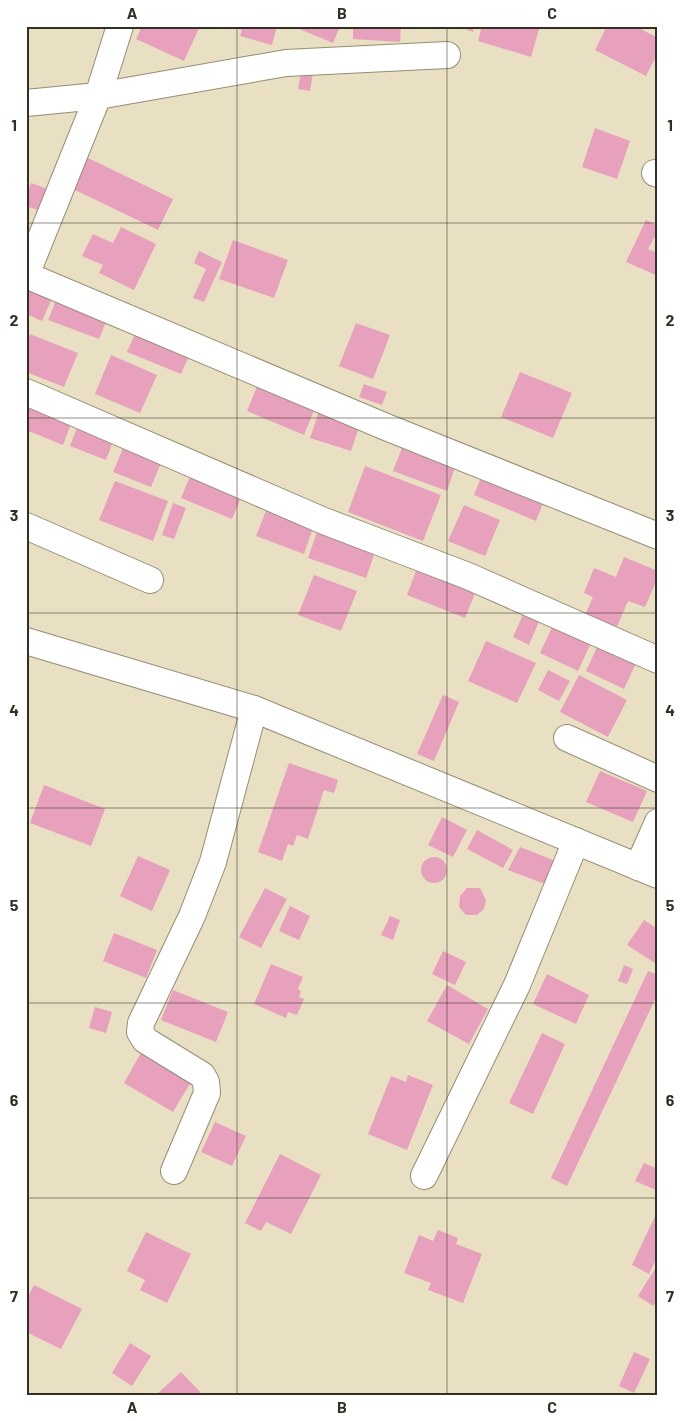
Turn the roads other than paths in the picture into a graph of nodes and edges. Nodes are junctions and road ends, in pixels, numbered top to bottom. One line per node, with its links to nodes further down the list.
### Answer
1 (120, 26): 3 (street)
2 (447, 55): 3 (street)
3 (98, 96): 4 (street); 7 (street)
4 (26, 103)
5 (26, 392): 10 (street)
6 (26, 526): 8 (street)
7 (658, 536)
8 (150, 580)
9 (26, 641): 11 (street)
10 (658, 660)
11 (254, 709): 15 (street); 17 (street)
12 (567, 738): 13 (street)
13 (658, 779)
14 (658, 822): 16 (street)
15 (576, 841): 16 (street); 18 (street)
16 (648, 871)
17 (174, 1171)
18 (424, 1176)

